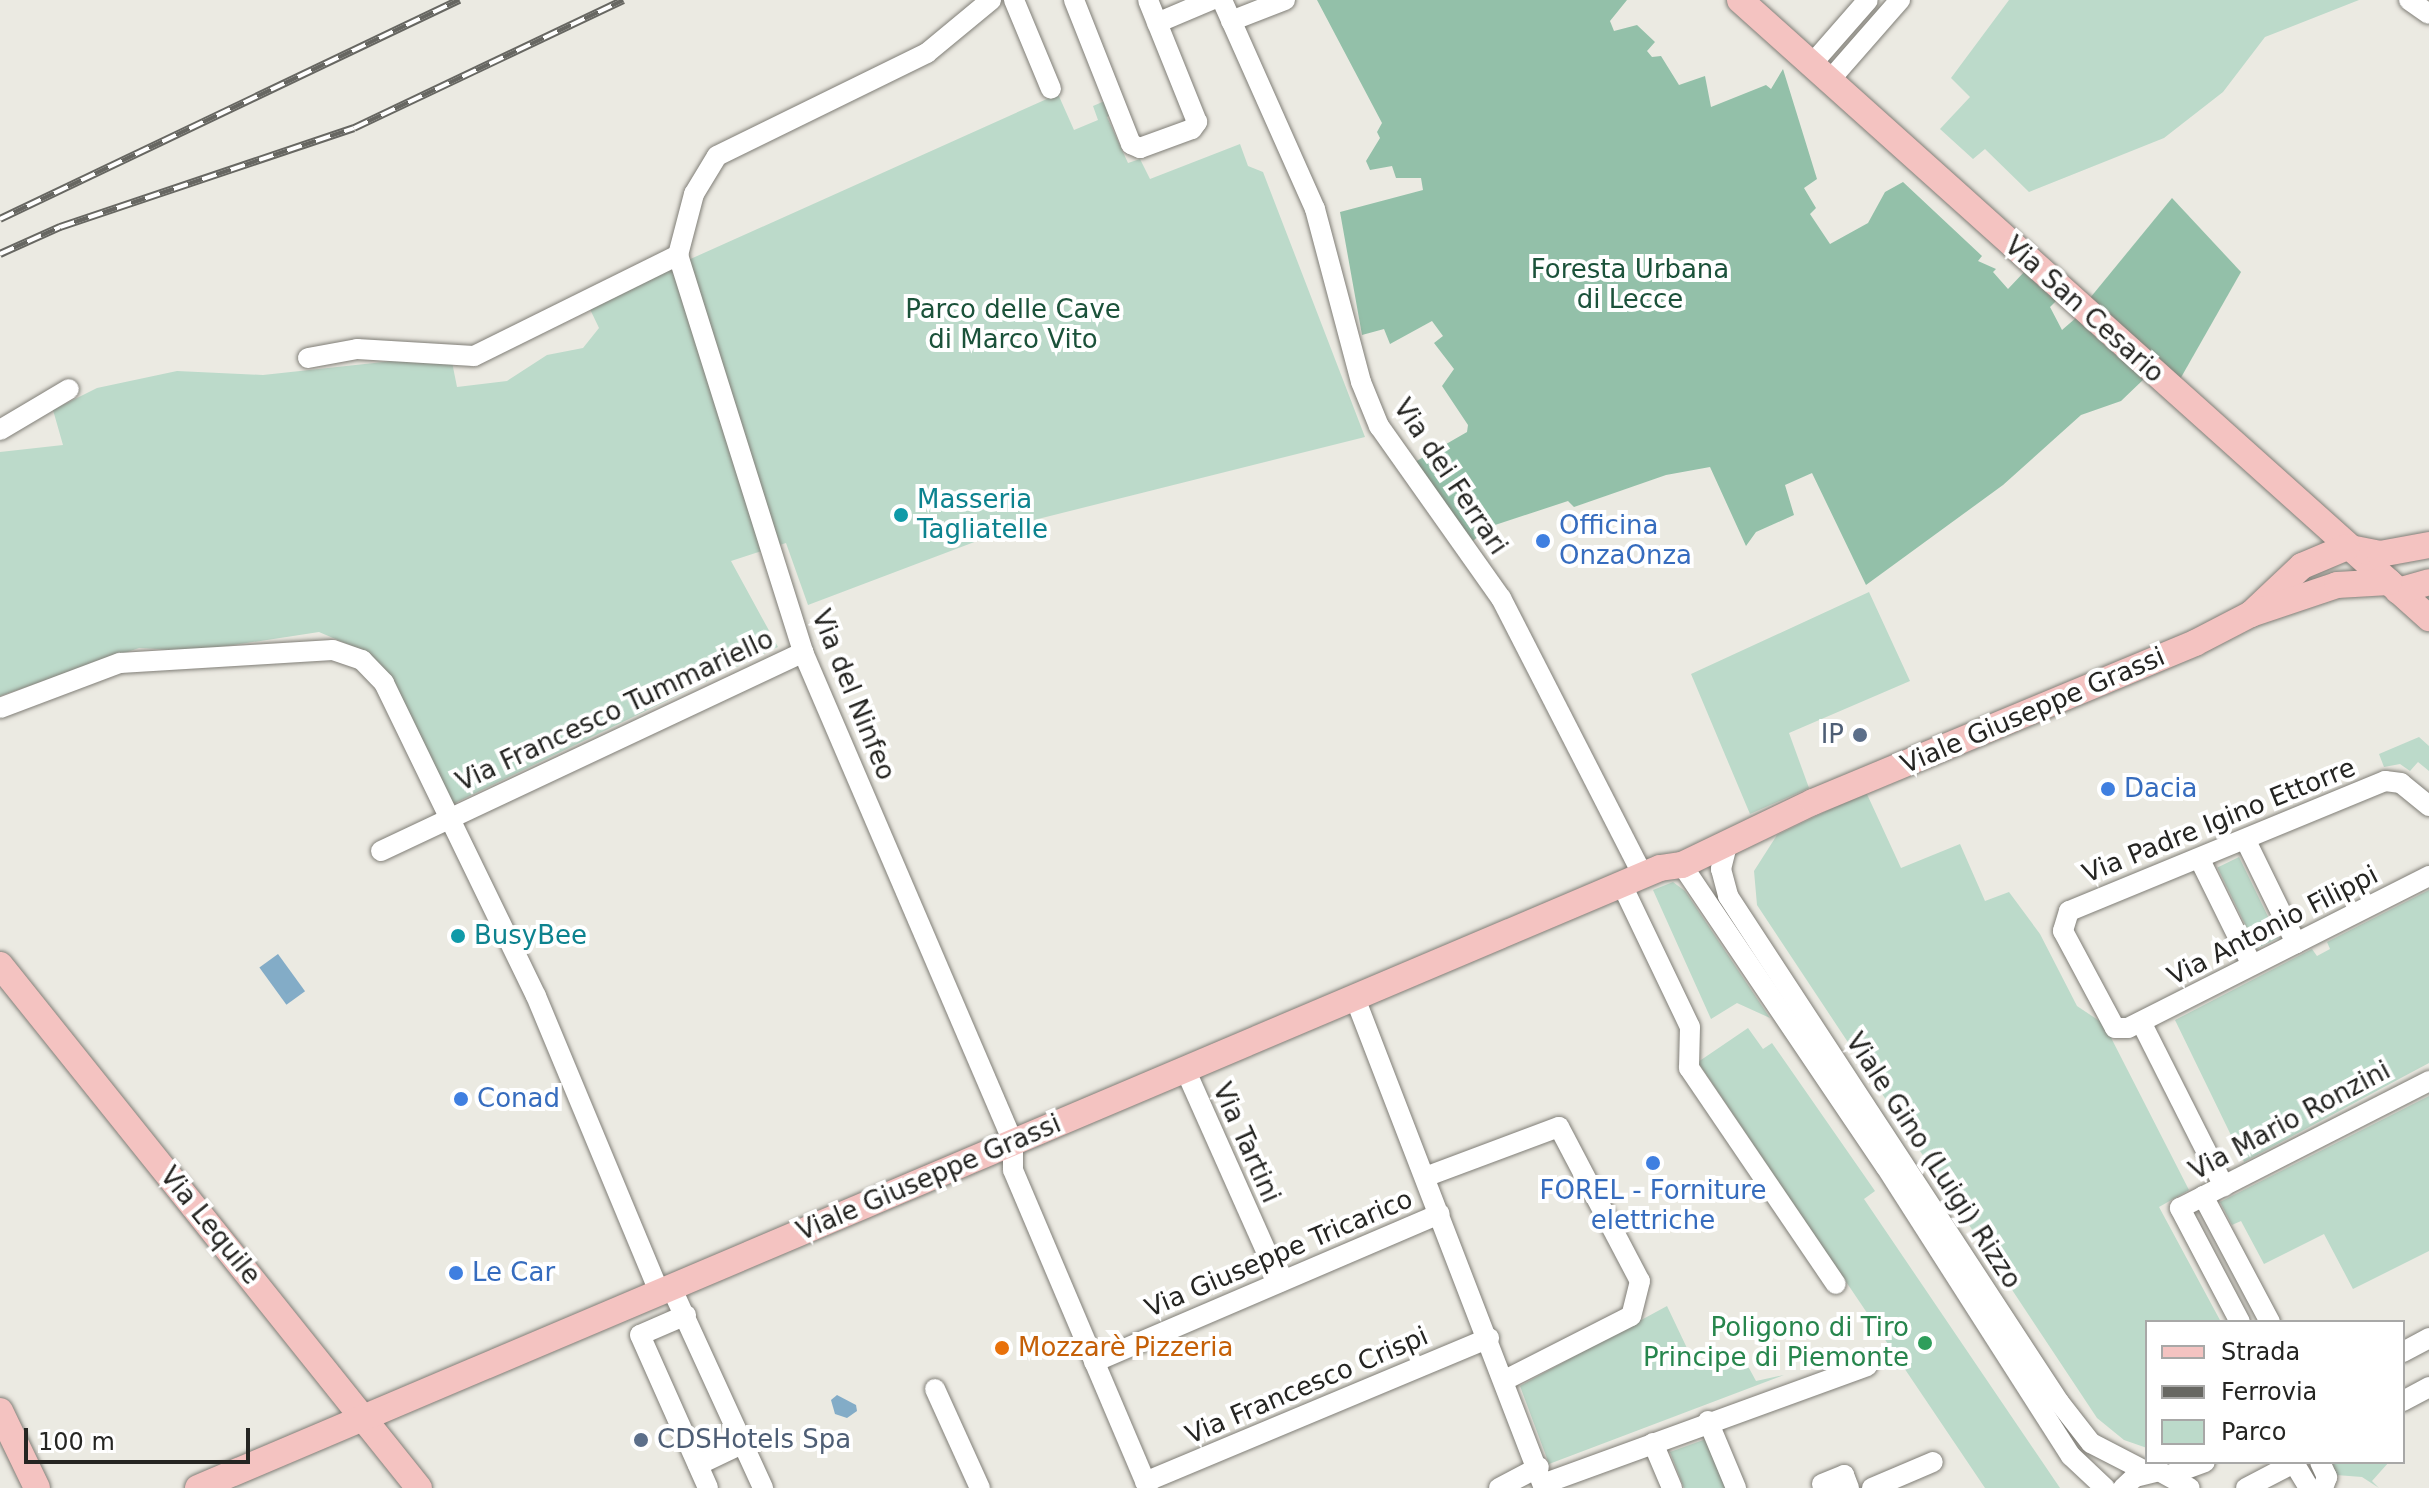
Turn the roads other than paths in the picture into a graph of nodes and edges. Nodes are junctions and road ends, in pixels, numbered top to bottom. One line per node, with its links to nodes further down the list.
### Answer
1 (991, 0): 17 (street)
2 (1014, 0): 16 (street)
3 (1074, 0): 14 (street)
4 (1148, 0): 14 (street)
5 (1211, 0): 14 (street)
6 (1222, 0): 13 (street, Via dei Ferrari)
7 (1285, 0): 13 (street)
8 (1740, 0): 15 (main road, Via San Cesario)
9 (1868, 0): 15 (street)
10 (1900, 0): 15 (street)
11 (2409, 0): 12 (street)
12 (2429, 14)
13 (1231, 21): 37 (street, Via dei Ferrari)
14 (1157, 23)
15 (1820, 73): 22 (main road, Via San Cesario)
16 (1051, 89)
17 (678, 255): 18 (street); 28 (street, Via del Ninfeo)
18 (308, 358)
19 (69, 389): 20 (street)
20 (0, 430)
21 (2428, 545): 22 (main road); 25 (main road)
22 (2347, 547): 24 (main road); 25 (main road, Via San Cesario); 26 (main road, Viale Giuseppe Grassi)
23 (2429, 582): 25 (main road, Viale Giuseppe Grassi)
24 (2337, 585): 25 (main road, Viale Giuseppe Grassi); 26 (main road, Viale Giuseppe Grassi)
25 (2393, 586): 27 (main road, Via San Cesario)
26 (2251, 614): 30 (main road, Viale Giuseppe Grassi)
27 (2429, 618)
28 (803, 652): 32 (street, Via Francesco Tummariello); 46 (street, Via del Ninfeo)
29 (0, 708): 32 (street, Via Francesco Tummariello)
30 (1813, 802): 34 (main road, Viale Giuseppe Grassi); 37 (main road, Viale Giuseppe Grassi)
31 (2429, 806): 33 (street, Via Padre Igino Ettorre)
32 (449, 818): 35 (street, Via Francesco Tummariello); 53 (street)
33 (2246, 841): 36 (street, Via Padre Igino Ettorre); 39 (street)
34 (1727, 845): 37 (main road, Viale Giuseppe Grassi); 77 (street, Viale Gino (Luigi) Rizzo)
35 (381, 851)
36 (2200, 860): 41 (street); 43 (street, Via Padre Igino Ettorre)
37 (1652, 873): 42 (main road, Viale Giuseppe Grassi); 52 (street); 93 (street, Viale Gino (Luigi) Rizzo)
38 (2429, 876): 39 (street, Via Antonio Filippi)
39 (2296, 943): 41 (street, Via Antonio Filippi)
40 (0, 965): 67 (main road, Via Lequile)
41 (2252, 965): 43 (street, Via Antonio Filippi)
42 (1355, 998): 44 (main road, Viale Giuseppe Grassi); 47 (street)
43 (2141, 1022): 48 (street)
44 (1185, 1069): 46 (main road, Viale Giuseppe Grassi); 51 (street, Via Tartini)
45 (2427, 1077): 48 (street, Via Mario Ronzini)
46 (1013, 1142): 53 (main road, Viale Giuseppe Grassi); 60 (street, Via del Ninfeo)
47 (1425, 1177): 50 (street); 62 (street)
48 (2224, 1186): 49 (street, Via Mario Ronzini)
49 (2203, 1196): 55 (street, Via Mario Ronzini); 56 (street)
50 (1440, 1214): 51 (street, Via Giuseppe Tricarico); 57 (street)
51 (1280, 1282): 60 (street, Via Giuseppe Tricarico)
52 (1836, 1284)
53 (666, 1292): 54 (street); 67 (main road, Viale Giuseppe Grassi)
54 (686, 1315): 69 (street); 76 (street)
55 (2239, 1320)
56 (2269, 1320)
57 (1489, 1338): 62 (street); 81 (street, Via Francesco Crispi)
58 (2427, 1344): 59 (street)
59 (2405, 1351)
60 (1094, 1362): 81 (street, Via del Ninfeo)
61 (1867, 1366): 68 (street)
62 (1505, 1380): 79 (street)
63 (2429, 1387): 65 (street)
64 (935, 1389): 87 (street)
65 (2405, 1400)
66 (0, 1411): 82 (main road)
67 (364, 1419): 83 (main road, Viale Giuseppe Grassi); 84 (main road, Via Lequile)
68 (1708, 1421): 70 (street); 90 (street)
69 (744, 1443): 76 (street); 86 (street)
70 (1653, 1443): 79 (street); 89 (street)
71 (1933, 1462): 92 (street)
72 (2200, 1464): 78 (street)
73 (2291, 1464): 96 (street)
74 (2296, 1464): 97 (street)
75 (2321, 1464): 98 (street)
76 (698, 1465): 85 (street)
77 (2147, 1472): 78 (street, Viale Gino (Luigi) Rizzo); 94 (street)
78 (2172, 1474): 95 (street)
79 (1542, 1479): 88 (street)
80 (1822, 1484): 91 (street)
81 (1147, 1485)
82 (37, 1488)
83 (198, 1488)
84 (419, 1488)
85 (708, 1488)
86 (763, 1488)
87 (980, 1488)
88 (1499, 1488)
89 (1672, 1488)
90 (1736, 1488)
91 (1849, 1488)
92 (1872, 1488)
93 (2105, 1488)
94 (2123, 1488)
95 (2190, 1488)
96 (2246, 1488)
97 (2309, 1488)
98 (2323, 1488)

